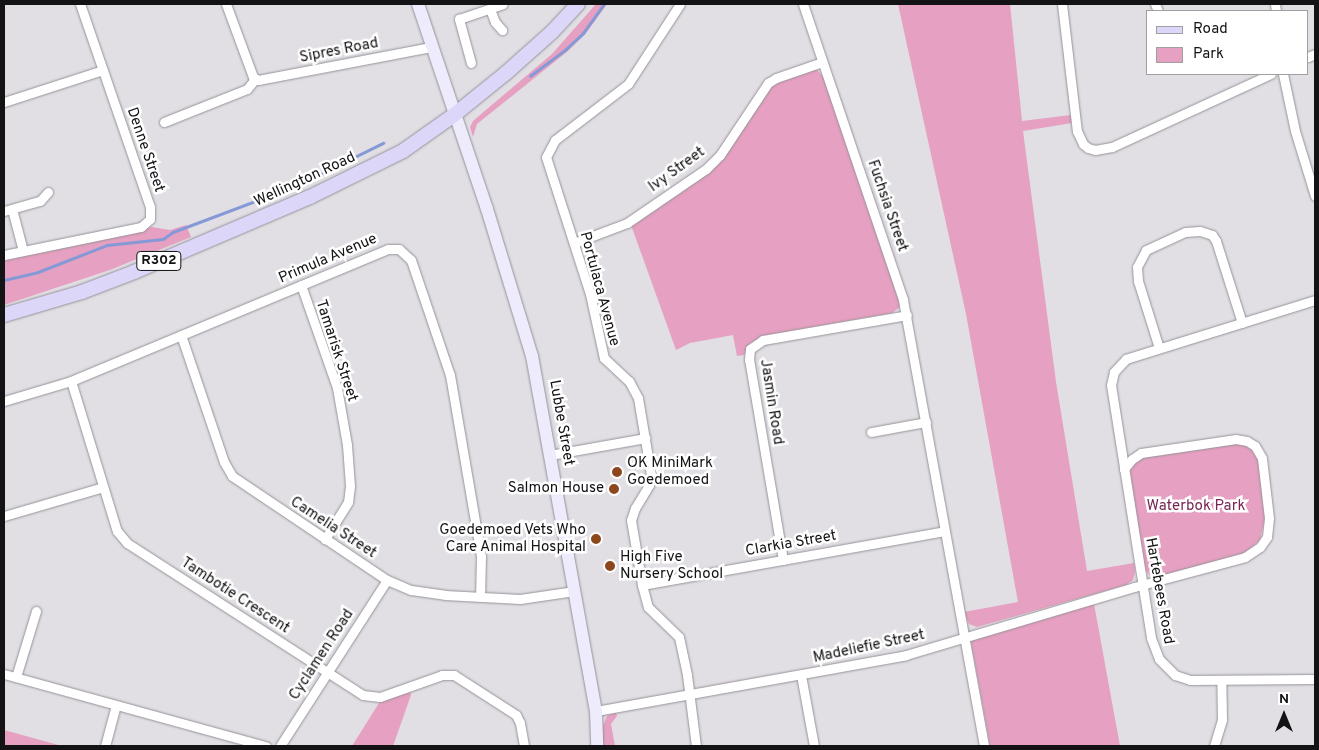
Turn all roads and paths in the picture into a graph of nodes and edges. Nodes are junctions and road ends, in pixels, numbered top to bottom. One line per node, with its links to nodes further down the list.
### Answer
1 (80, 4): 14 (street, Denne Street)
2 (226, 4): 17 (street)
3 (418, 4): 11 (main road, Lubbe Street)
4 (503, 4): 9 (street)
5 (578, 4): 19 (main road, Wellington Road / R302)
6 (680, 4): 25 (street, Portulaca Avenue)
7 (803, 4): 12 (street, Fuchsia Street)
8 (1062, 4): 15 (street)
9 (490, 9): 10 (street); 13 (street)
10 (502, 30)
11 (431, 47): 17 (street, Sipres Road); 19 (main road, Lubbe Street)
12 (822, 62): 25 (street, Ivy Street); 31 (street, Fuchsia Street)
13 (471, 63)
14 (103, 70): 18 (street); 26 (street, Denne Street)
15 (1269, 75)
16 (1283, 75): 21 (street)
17 (254, 78): 20 (street)
18 (4, 102)
19 (454, 115): 30 (main road, Wellington Road / R302); 40 (main road, Lubbe Street)
20 (164, 122)
21 (1311, 167): 23 (street)
22 (48, 192): 24 (street)
23 (1315, 196)
24 (8, 210): 26 (street)
25 (574, 243): 39 (street, Portulaca Avenue)
26 (23, 251): 27 (street, Denne Street)
27 (4, 255)
28 (301, 285): 33 (street, Primula Avenue); 45 (street, Tamarisk Street); 51 (street, Primula Avenue)
29 (1315, 300): 32 (street, Hartebees Road)
30 (4, 315)
31 (907, 315): 37 (street, Fuchsia Street); 46 (street, Jasmin Road)
32 (1242, 322): 34 (street, Hartebees Road); 34 (street)
33 (181, 335): 35 (street, Primula Avenue); 45 (street, Camelia Street)
34 (1159, 348): 41 (street, Hartebees Road)
35 (71, 381): 36 (street); 42 (street, Tambotie Crescent)
36 (4, 401)
37 (926, 422): 38 (street); 44 (street, Fuchsia Street)
38 (871, 432)
39 (645, 438): 40 (street); 48 (street, Portulaca Avenue)
40 (550, 455): 50 (main road, Lubbe Street)
41 (1124, 469): 49 (street, Hartebees Road); 49 (street, Madeliefie Street)
42 (103, 486): 43 (street); 54 (street, Tambotie Crescent)
43 (4, 516)
44 (944, 531): 46 (street, Clarkia Street); 53 (street, Fuchsia Street)
45 (325, 539): 47 (street, Camelia Street)
46 (783, 560): 48 (street, Clarkia Street)
47 (387, 580): 51 (street, Camelia Street); 54 (street, Cyclamen Road)
48 (642, 585): 60 (street, Portulaca Avenue)
49 (1142, 586): 53 (street, Madeliefie Street); 59 (street, Hartebees Road)
50 (574, 591): 51 (street, Camelia Street); 62 (main road, Lubbe Street)
51 (480, 597)
52 (36, 611): 57 (street)
53 (964, 638): 56 (street, Madeliefie Street); 70 (street, Fuchsia Street)
54 (327, 672): 65 (street, Cyclamen Road); 66 (street, Tambotie Crescent)
55 (4, 674): 57 (street)
56 (801, 675): 60 (street, Madeliefie Street); 69 (street)
57 (16, 677): 61 (street)
58 (1315, 679): 59 (street, Hartebees Road)
59 (1221, 681): 71 (street)
60 (688, 694): 62 (street, Madeliefie Street); 68 (street, Portulaca Avenue)
61 (116, 705): 63 (street); 64 (street)
62 (596, 711): 67 (main road, Lubbe Street)
63 (105, 746)
64 (266, 746)
65 (280, 746)
66 (524, 746)
67 (597, 746)
68 (696, 746)
69 (814, 746)
70 (984, 746)
71 (1214, 746)

